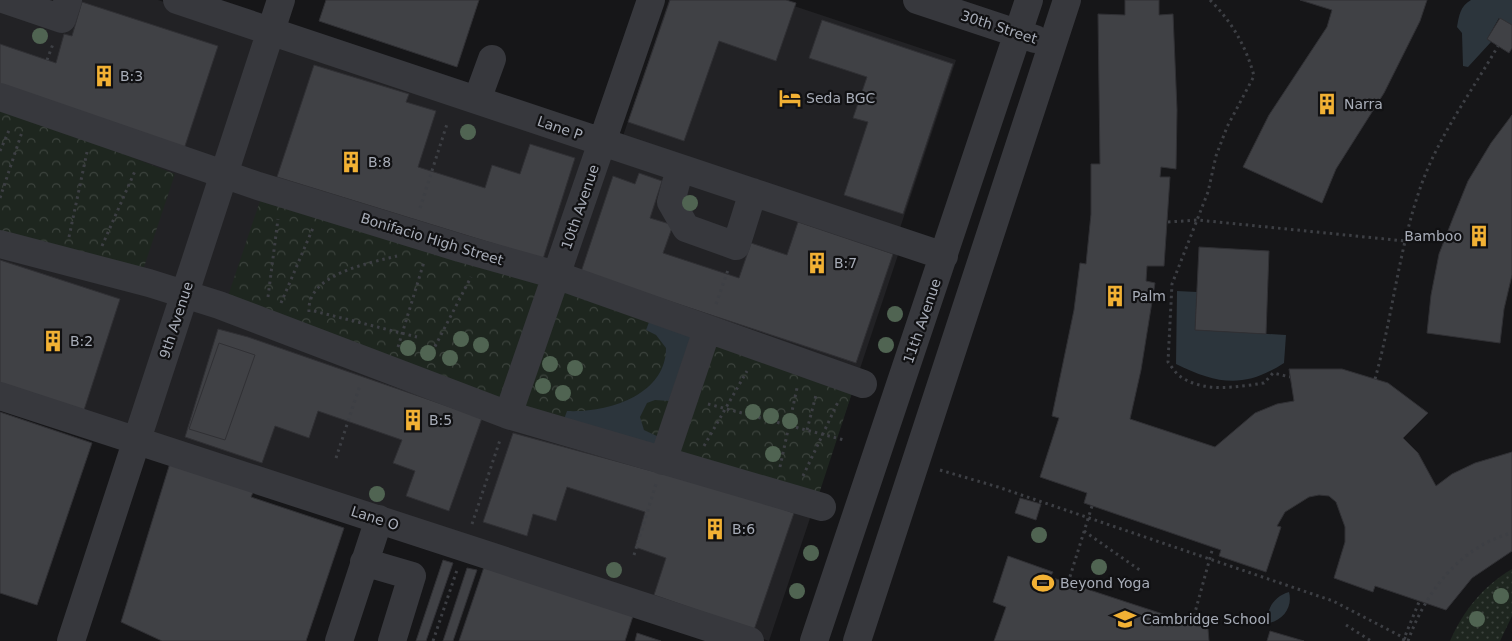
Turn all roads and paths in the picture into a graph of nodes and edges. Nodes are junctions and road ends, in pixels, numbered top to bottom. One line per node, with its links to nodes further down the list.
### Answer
1 (6, 0): 2 (street)
2 (68, 0)
3 (177, 0): 10 (street, Lane P)
4 (281, 0): 10 (street, 9th Avenue)
5 (651, 0): 20 (street, 10th Avenue)
6 (917, 0): 11 (street, 30th Street)
7 (1029, 0): 11 (street, 11th Avenue)
8 (1068, 0): 12 (street)
9 (1210, 0): 28 (path)
10 (271, 31): 16 (street, Lane P); 23 (street, 9th Avenue)
11 (1018, 33): 12 (street, 30th Street); 35 (street, 11th Avenue)
12 (1053, 45): 68 (street)
13 (1498, 46): 31 (path)
14 (492, 59): 16 (street)
15 (0, 97): 17 (street, Bonifacio High Street)
16 (477, 100): 20 (street, Lane P)
17 (30, 108): 19 (street, Bonifacio High Street); 26 (path)
18 (447, 124): 30 (path)
19 (91, 130): 21 (street, Bonifacio High Street); 36 (path)
20 (602, 142): 22 (street, Lane P); 39 (street, 10th Avenue)
21 (146, 148): 23 (street, Bonifacio High Street); 38 (path)
22 (680, 168): 24 (street, Lane P); 33 (street)
23 (224, 174): 25 (street, Bonifacio High Street); 40 (street, 9th Avenue)
24 (753, 192): 33 (street); 35 (street, Lane P)
25 (282, 193): 27 (street, Bonifacio High Street); 42 (path)
26 (0, 198)
27 (323, 206): 30 (street, Bonifacio High Street); 43 (path)
28 (1198, 220): 29 (path); 31 (path); 53 (path)
29 (1168, 222)
30 (412, 234): 34 (street, Bonifacio High Street); 45 (path)
31 (1405, 241): 54 (path)
32 (0, 244): 36 (street)
33 (736, 246): 47 (path)
34 (482, 254): 39 (street, Bonifacio High Street); 55 (path)
35 (944, 256): 89 (street, 11th Avenue)
36 (64, 260): 38 (street)
37 (424, 261): 48 (path)
38 (92, 268): 40 (street)
39 (556, 275): 47 (street, Bonifacio High Street); 60 (street, 10th Avenue)
40 (184, 294): 52 (street); 64 (street, 9th Avenue)
41 (259, 298): 42 (path)
42 (268, 300): 43 (path)
43 (281, 303): 44 (path)
44 (290, 305)
45 (308, 310): 46 (path); 48 (path)
46 (310, 319)
47 (707, 330): 50 (street, Bonifacio High Street); 58 (street)
48 (402, 333): 49 (path); 52 (path)
49 (417, 337)
50 (760, 348): 51 (street, Bonifacio High Street); 59 (path)
51 (812, 367): 56 (street, Bonifacio High Street); 61 (path); 62 (path)
52 (379, 368): 55 (street); 66 (path)
53 (1290, 377)
54 (1375, 380)
55 (417, 382): 60 (street)
56 (856, 382): 63 (path)
57 (0, 396): 64 (street, Lane O)
58 (685, 398): 59 (path); 67 (street)
59 (726, 409): 61 (path); 69 (path)
60 (508, 415): 67 (street)
61 (789, 426): 62 (path); 70 (path)
62 (807, 430): 63 (path)
63 (823, 434): 65 (path); 70 (path)
64 (136, 440): 73 (street, Lane O); 85 (street, 9th Avenue)
65 (844, 440)
66 (336, 458)
67 (664, 461): 69 (street); 77 (path)
68 (916, 463): 84 (path); 90 (street)
69 (691, 469): 70 (street)
70 (784, 496): 72 (street)
71 (1092, 506): 74 (path)
72 (822, 507)
73 (379, 519): 78 (street); 88 (street, Lane O)
74 (1084, 531): 79 (path); 80 (path)
75 (1512, 532): 84 (path)
76 (1213, 547): 82 (path)
77 (634, 555)
78 (364, 562): 86 (street); 87 (street)
79 (1141, 571)
80 (1068, 583)
81 (1419, 602): 92 (path)
82 (1194, 616)
83 (1346, 625): 91 (path)
84 (1408, 640)
85 (71, 641)
86 (339, 641)
87 (392, 641)
88 (750, 641)
89 (814, 641)
90 (857, 641)
91 (1372, 641)
92 (1403, 641)

